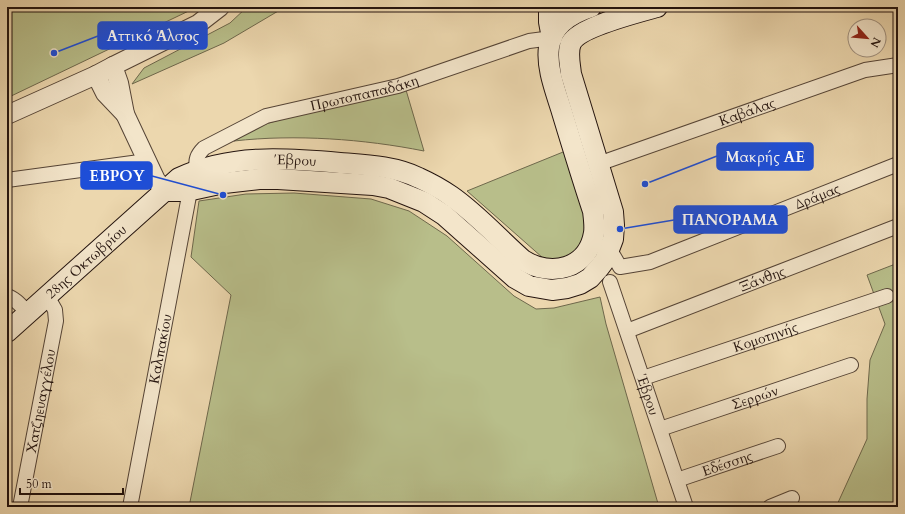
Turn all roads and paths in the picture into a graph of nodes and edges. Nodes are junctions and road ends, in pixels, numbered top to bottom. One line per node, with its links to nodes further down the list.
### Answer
1 (220, 7): 8 (street)
2 (549, 7): 6 (main road)
3 (657, 7): 5 (main road)
4 (585, 8): 5 (street); 6 (main road, Έβρου)
5 (599, 25): 13 (main road, Έβρου)
6 (552, 38): 15 (street, Πρωτοπαπαδάκη); 15 (main road, Έβρου)
7 (898, 65): 13 (street, Καβάλας)
8 (112, 66): 9 (street); 10 (street)
9 (96, 75): 10 (street); 11 (street)
10 (125, 114): 12 (street)
11 (7, 115)
12 (147, 161): 16 (street); 17 (street)
13 (598, 164): 20 (main road, Έβρου)
14 (898, 164): 21 (street, Δράμας)
15 (197, 170): 17 (main road, Έβρου)
16 (7, 180)
17 (161, 189): 18 (main road, Έβρου); 25 (main road, 28ης Οκτωβρίου)
18 (187, 192): 22 (main road, Έβρου); 37 (street, Καλπακίου)
19 (898, 226): 28 (street, Ξάνθης)
20 (610, 250): 21 (street); 22 (main road, Έβρου)
21 (620, 267): 23 (street)
22 (586, 280): 23 (street, Έβρου)
23 (610, 282): 28 (street, Έβρου)
24 (7, 296): 27 (street)
25 (47, 296): 27 (main road, 28ης Οκτωβρίου); 36 (street, Χατζηευαγγέλου)
26 (887, 296): 31 (street, Κομοτηνής)
27 (28, 313): 29 (main road, 28ης Οκτωβρίου)
28 (627, 331): 31 (street, Έβρου)
29 (7, 332)
30 (851, 365): 32 (street, Σερρών)
31 (643, 378): 32 (street, Έβρου)
32 (660, 429): 34 (street, Έβρου)
33 (778, 446): 34 (street, Εδέσσης)
34 (677, 480): 38 (street, Έβρου)
35 (792, 498): 39 (street)
36 (20, 507)
37 (130, 507)
38 (686, 507)
39 (770, 507)

